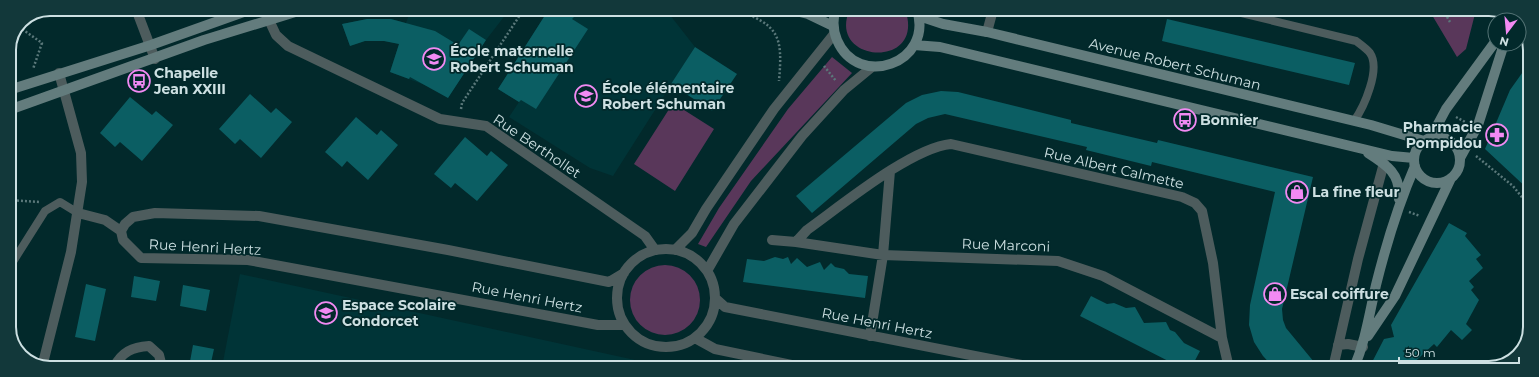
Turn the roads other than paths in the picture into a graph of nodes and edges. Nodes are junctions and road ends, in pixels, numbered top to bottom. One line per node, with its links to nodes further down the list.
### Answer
1 (139, 16): 13 (street)
2 (232, 16): 13 (main road)
3 (282, 16): 10 (main road)
4 (811, 16): 11 (main road)
5 (835, 16): 11 (main road)
6 (918, 16): 14 (main road)
7 (925, 16): 12 (main road, Avenue Robert Schuman)
8 (991, 16): 12 (street)
9 (1254, 16): 23 (lane)
10 (269, 20): 17 (main road); 36 (street, Rue Berthollet)
11 (834, 30): 18 (main road); 37 (street)
12 (987, 32): 23 (main road, Avenue Robert Schuman)
13 (151, 45): 17 (street); 19 (main road)
14 (914, 45): 18 (main road); 25 (main road)
15 (1488, 52): 24 (main road)
16 (1501, 52): 26 (main road)
17 (155, 59): 21 (main road)
18 (872, 67): 40 (street)
19 (59, 73): 20 (main road); 21 (street)
20 (16, 88)
21 (65, 91): 22 (main road); 32 (street)
22 (16, 108)
23 (1354, 121): 24 (main road, Avenue Robert Schuman)
24 (1427, 139): 26 (main road); 27 (main road)
25 (1361, 149): 27 (main road); 28 (main road)
26 (1460, 158): 30 (main road)
27 (1414, 162): 30 (main road); 31 (main road)
28 (1384, 163): 31 (main road); 48 (street)
29 (890, 171): 35 (street, Rue Albert Calmette); 38 (street); 46 (street, Rue Albert Calmette)
30 (1451, 178): 47 (main road)
31 (1398, 208): 47 (main road)
32 (78, 213): 33 (street); 39 (lane); 49 (street)
33 (121, 231): 41 (street); 43 (street, Rue Henri Hertz)
34 (772, 240): 35 (street, Rue Marconi)
35 (796, 242): 38 (street, Rue Marconi)
36 (655, 250): 37 (street); 41 (street)
37 (675, 250): 40 (street)
38 (883, 255): 44 (street); 46 (street, Rue Marconi)
39 (16, 257)
40 (707, 271): 42 (street)
41 (624, 273): 43 (street)
42 (715, 298): 44 (street, Rue Henri Hertz); 45 (street)
43 (624, 325): 45 (street)
44 (870, 336): 53 (street, Rue Henri Hertz)
45 (695, 338): 52 (street)
46 (1222, 338): 54 (street, Rue Albert Calmette)
47 (1364, 344): 48 (street); 56 (main road)
48 (1338, 345): 55 (street)
49 (44, 360)
50 (117, 361): 51 (street)
51 (160, 361)
52 (772, 361)
53 (1000, 361)
54 (1227, 361)
55 (1335, 361)
56 (1357, 361)

